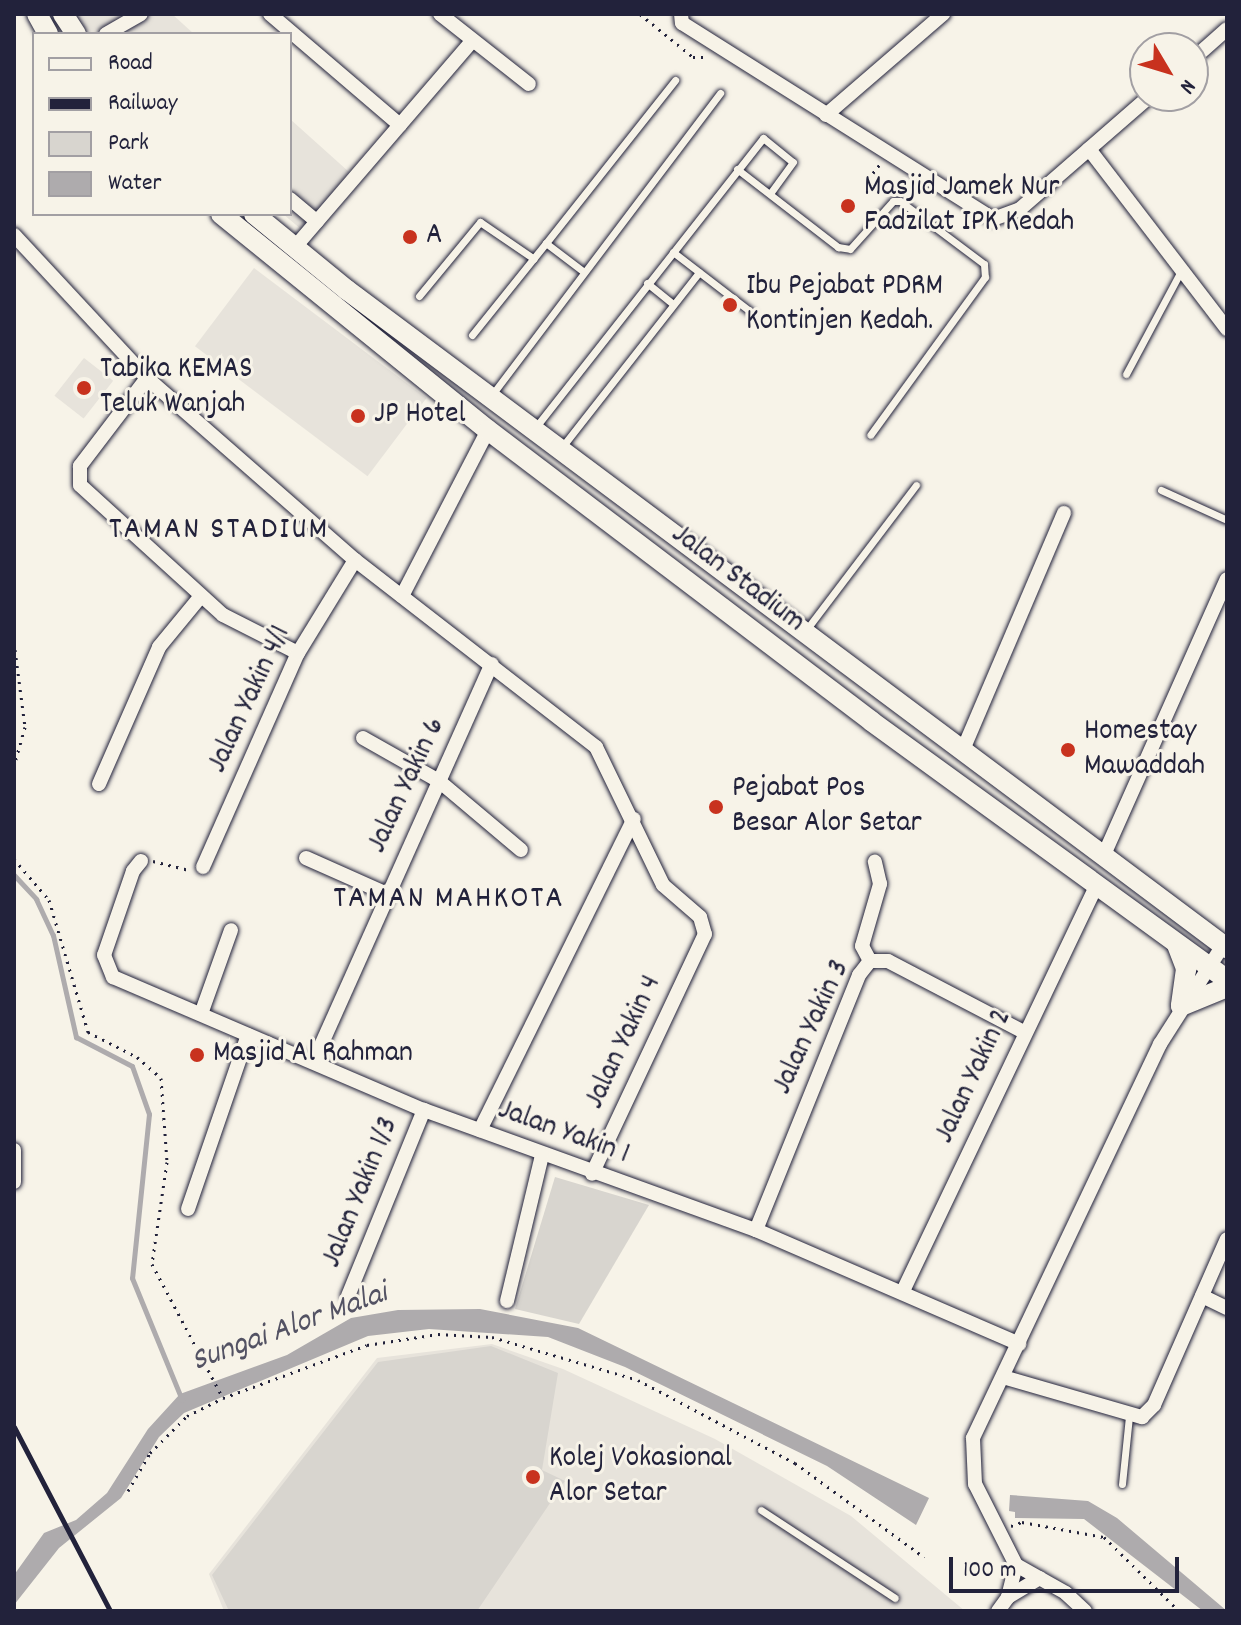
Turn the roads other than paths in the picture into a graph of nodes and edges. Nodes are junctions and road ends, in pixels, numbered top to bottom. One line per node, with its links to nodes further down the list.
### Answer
1 (37, 14): 9 (main road)
2 (63, 14): 10 (main road)
3 (141, 14): 11 (street)
4 (270, 14): 12 (street)
5 (440, 14): 14 (street)
6 (943, 14): 20 (street)
7 (680, 16): 20 (street)
8 (1227, 29): 15 (street)
9 (47, 32)
10 (75, 32)
11 (110, 32)
12 (291, 32)
13 (292, 33): 21 (street)
14 (472, 41): 17 (street); 21 (street)
15 (1209, 45)
16 (675, 80): 30 (lane)
17 (529, 84)
18 (720, 93): 35 (lane)
19 (1132, 112): 22 (street)
20 (826, 115): 22 (street)
21 (400, 125): 28 (street)
22 (1089, 149): 34 (street)
23 (737, 169): 24 (lane); 24 (lane); 32 (lane)
24 (770, 194): 48 (lane)
25 (292, 201): 28 (street)
26 (223, 216): 46 (main road, Jalan Stadium)
27 (256, 216): 31 (main road, Jalan Stadium)
28 (317, 222): 31 (street)
29 (14, 235): 44 (street)
30 (546, 243): 33 (lane); 35 (lane)
31 (295, 247): 45 (main road, Jalan Stadium)
32 (673, 252): 36 (lane); 37 (lane)
33 (534, 259): 38 (lane); 42 (lane)
34 (1182, 269): 41 (street); 43 (lane)
35 (584, 272): 45 (lane)
36 (699, 272): 39 (lane); 40 (lane)
37 (647, 283): 39 (lane); 47 (lane)
38 (419, 296)
39 (673, 304): 49 (lane)
40 (751, 312)
41 (1227, 329)
42 (472, 335)
43 (1126, 374)
44 (147, 378): 54 (street); 56 (street)
45 (490, 398): 47 (main road, Jalan Stadium)
46 (488, 430): 57 (street); 72 (main road, Jalan Stadium)
47 (534, 430): 49 (main road, Jalan Stadium)
48 (870, 435)
49 (560, 450): 58 (main road, Jalan Stadium)
50 (916, 485): 58 (lane)
51 (1161, 490): 53 (lane)
52 (1064, 513): 62 (street)
53 (1227, 520)
54 (355, 560): 57 (street); 59 (street, Jalan Yakin 4/1)
55 (1227, 579): 67 (street)
56 (201, 596): 59 (street); 64 (street)
57 (402, 596): 60 (street)
58 (803, 634): 62 (main road, Jalan Stadium)
59 (298, 653): 71 (street, Jalan Yakin 4/1)
60 (492, 664): 63 (street, Jalan Yakin 6); 65 (street)
61 (363, 738): 63 (street)
62 (962, 752): 67 (main road, Jalan Stadium)
63 (439, 781): 66 (street); 73 (street, Jalan Yakin 6)
64 (99, 784)
65 (634, 819): 87 (street); 90 (street, Jalan Yakin 4)
66 (521, 850)
67 (1103, 857): 76 (main road, Jalan Stadium)
68 (306, 858): 73 (street)
69 (141, 861): 82 (street, Jalan Yakin 1)
70 (875, 862): 77 (street)
71 (203, 867)
72 (1096, 887): 75 (main road, Jalan Stadium); 83 (street, Jalan Yakin 2)
73 (387, 894): 85 (street, Jalan Yakin 6)
74 (231, 930): 82 (street)
75 (1177, 945): 78 (main road, Jalan Stadium); 81 (main road)
76 (1225, 946): 78 (street)
77 (870, 961): 83 (street, Jalan Yakin 3); 93 (street, Jalan Yakin 3)
78 (1208, 967): 79 (main road, Jalan Stadium); 81 (street)
79 (1227, 980)
80 (1227, 987): 81 (main road)
81 (1181, 1006): 100 (street)
82 (201, 1014): 84 (street, Jalan Yakin 1)
83 (1024, 1032): 95 (street, Jalan Yakin 2)
84 (248, 1035): 85 (street, Jalan Yakin 1); 92 (street)
85 (314, 1061): 86 (street, Jalan Yakin 1)
86 (424, 1110): 87 (street, Jalan Yakin 1); 96 (street, Jalan Yakin 1/3)
87 (480, 1130): 89 (street, Jalan Yakin 1)
88 (14, 1150): 91 (street)
89 (542, 1155): 90 (street, Jalan Yakin 1); 98 (street)
90 (592, 1174): 93 (street, Jalan Yakin 1)
91 (14, 1182)
92 (188, 1209)
93 (756, 1230): 95 (street, Jalan Yakin 1)
94 (1227, 1239): 97 (street)
95 (903, 1291): 100 (street, Jalan Yakin 1)
96 (348, 1296)
97 (1202, 1296): 99 (street); 102 (street)
98 (507, 1301)
99 (1227, 1308)
100 (1019, 1344): 101 (street)
101 (1003, 1377): 102 (street); 105 (street)
102 (1129, 1416): 103 (lane)
103 (1122, 1484)
104 (761, 1510): 108 (lane)
105 (1016, 1565): 106 (street); 107 (street)
106 (1040, 1578): 107 (street); 110 (street)
107 (1008, 1597): 109 (street)
108 (895, 1598)
109 (998, 1611)
110 (1085, 1611)

